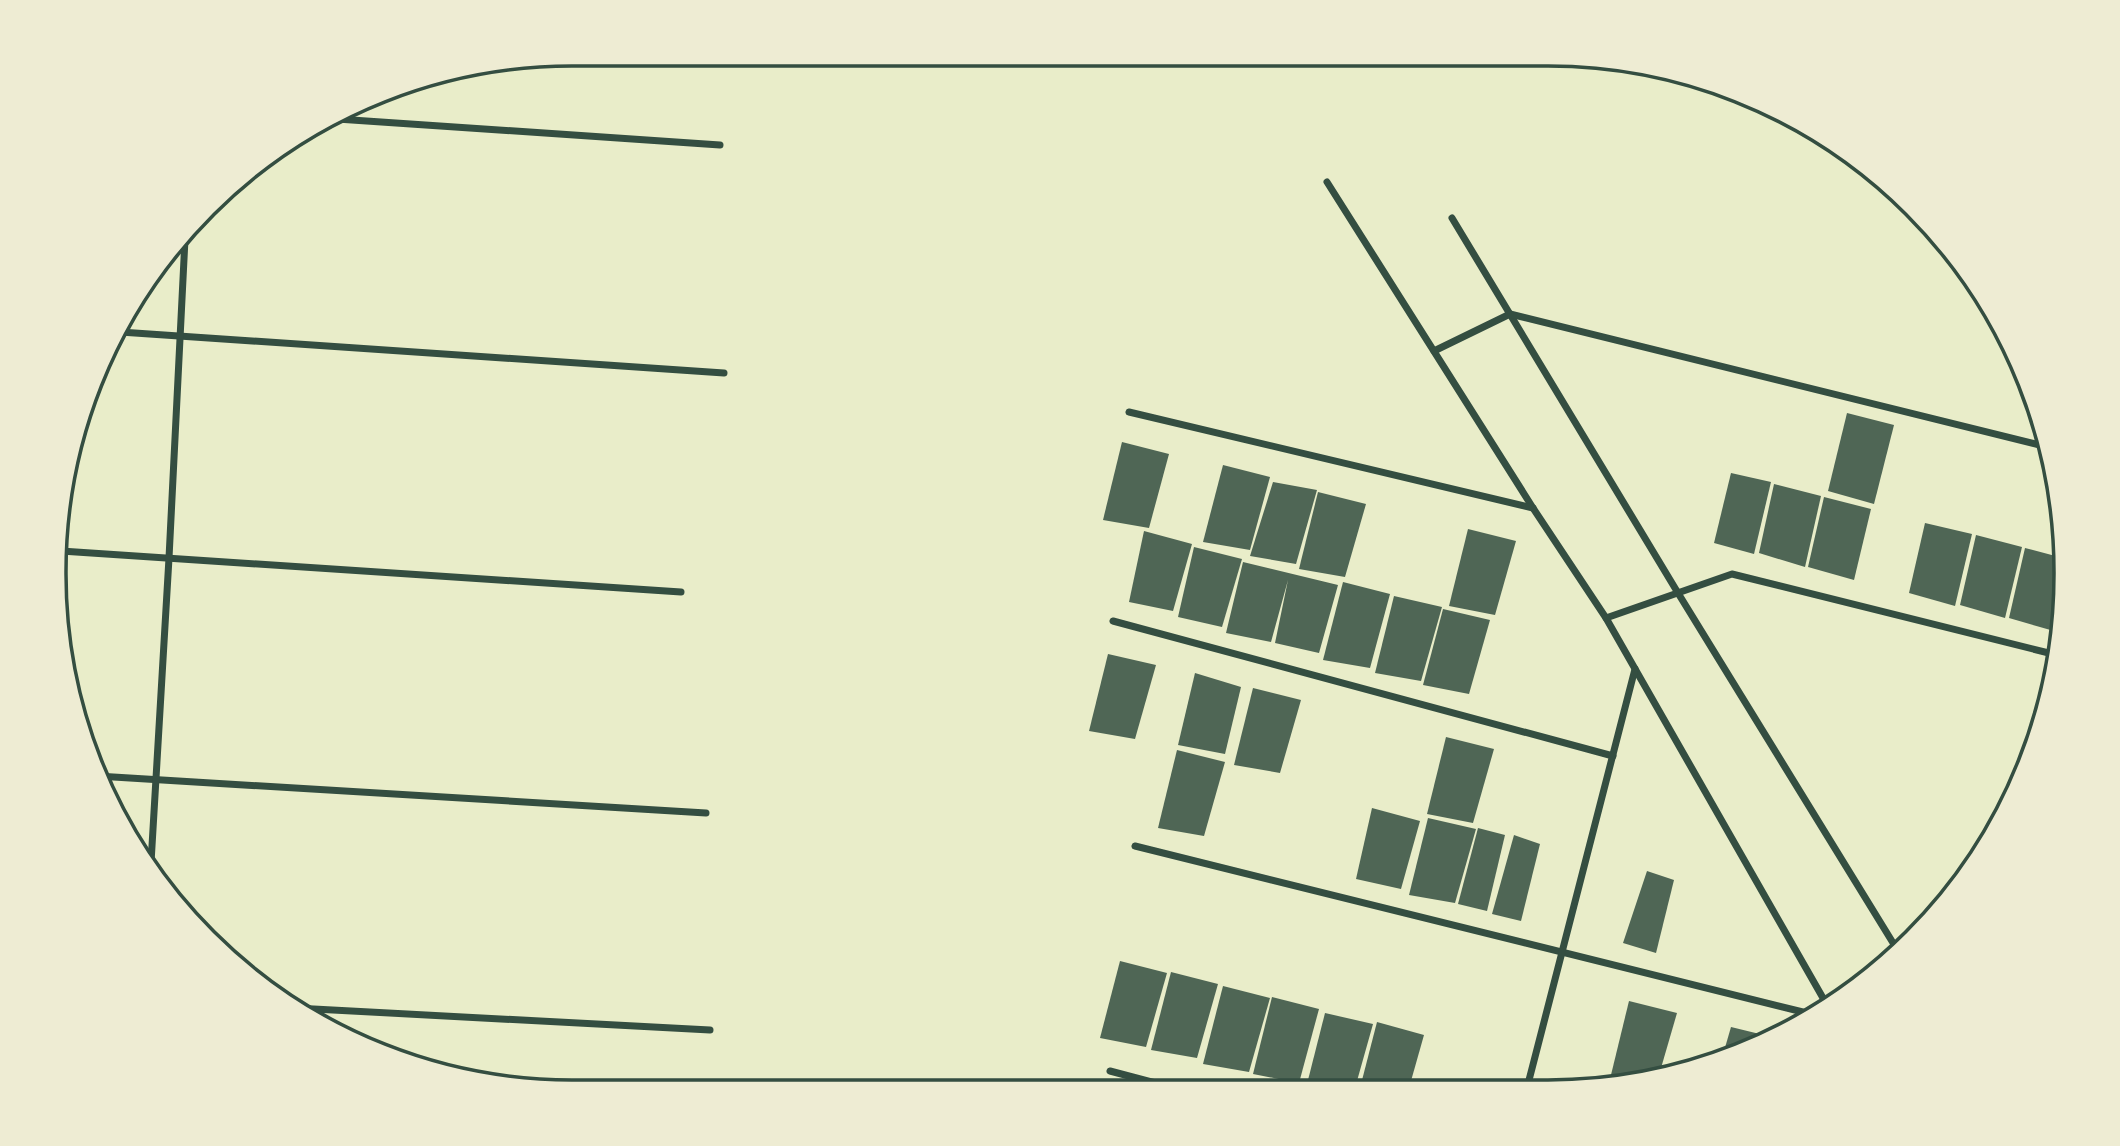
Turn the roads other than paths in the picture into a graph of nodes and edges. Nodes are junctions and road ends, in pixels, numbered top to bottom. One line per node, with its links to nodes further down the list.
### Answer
1 (348, 120): 2 (street)
2 (720, 145)
3 (1327, 182): 9 (street)
4 (1452, 218): 6 (street)
5 (185, 248): 8 (street)
6 (1510, 314): 9 (street); 12 (street); 17 (street)
7 (128, 333): 8 (street)
8 (180, 336): 10 (street); 15 (street)
9 (1434, 351): 13 (street)
10 (723, 373)
11 (1129, 412): 13 (street)
12 (2037, 444)
13 (1533, 508): 18 (street)
14 (67, 551): 15 (street)
15 (169, 558): 16 (street); 24 (street)
16 (681, 592)
17 (1678, 593): 18 (street); 20 (street); 28 (street)
18 (1606, 618): 21 (street)
19 (1114, 621): 22 (street)
20 (2047, 652)
21 (1635, 669): 22 (street); 30 (street)
22 (1613, 756): 29 (street)
23 (110, 777): 24 (street)
24 (158, 780): 25 (street); 27 (street)
25 (706, 813)
26 (1135, 846): 29 (street)
27 (152, 854)
28 (1893, 943)
29 (1562, 954): 32 (street); 36 (street)
30 (1823, 997)
31 (315, 1009): 33 (street)
32 (1801, 1012)
33 (710, 1030)
34 (1110, 1071): 35 (street)
35 (1144, 1080)
36 (1529, 1080)

